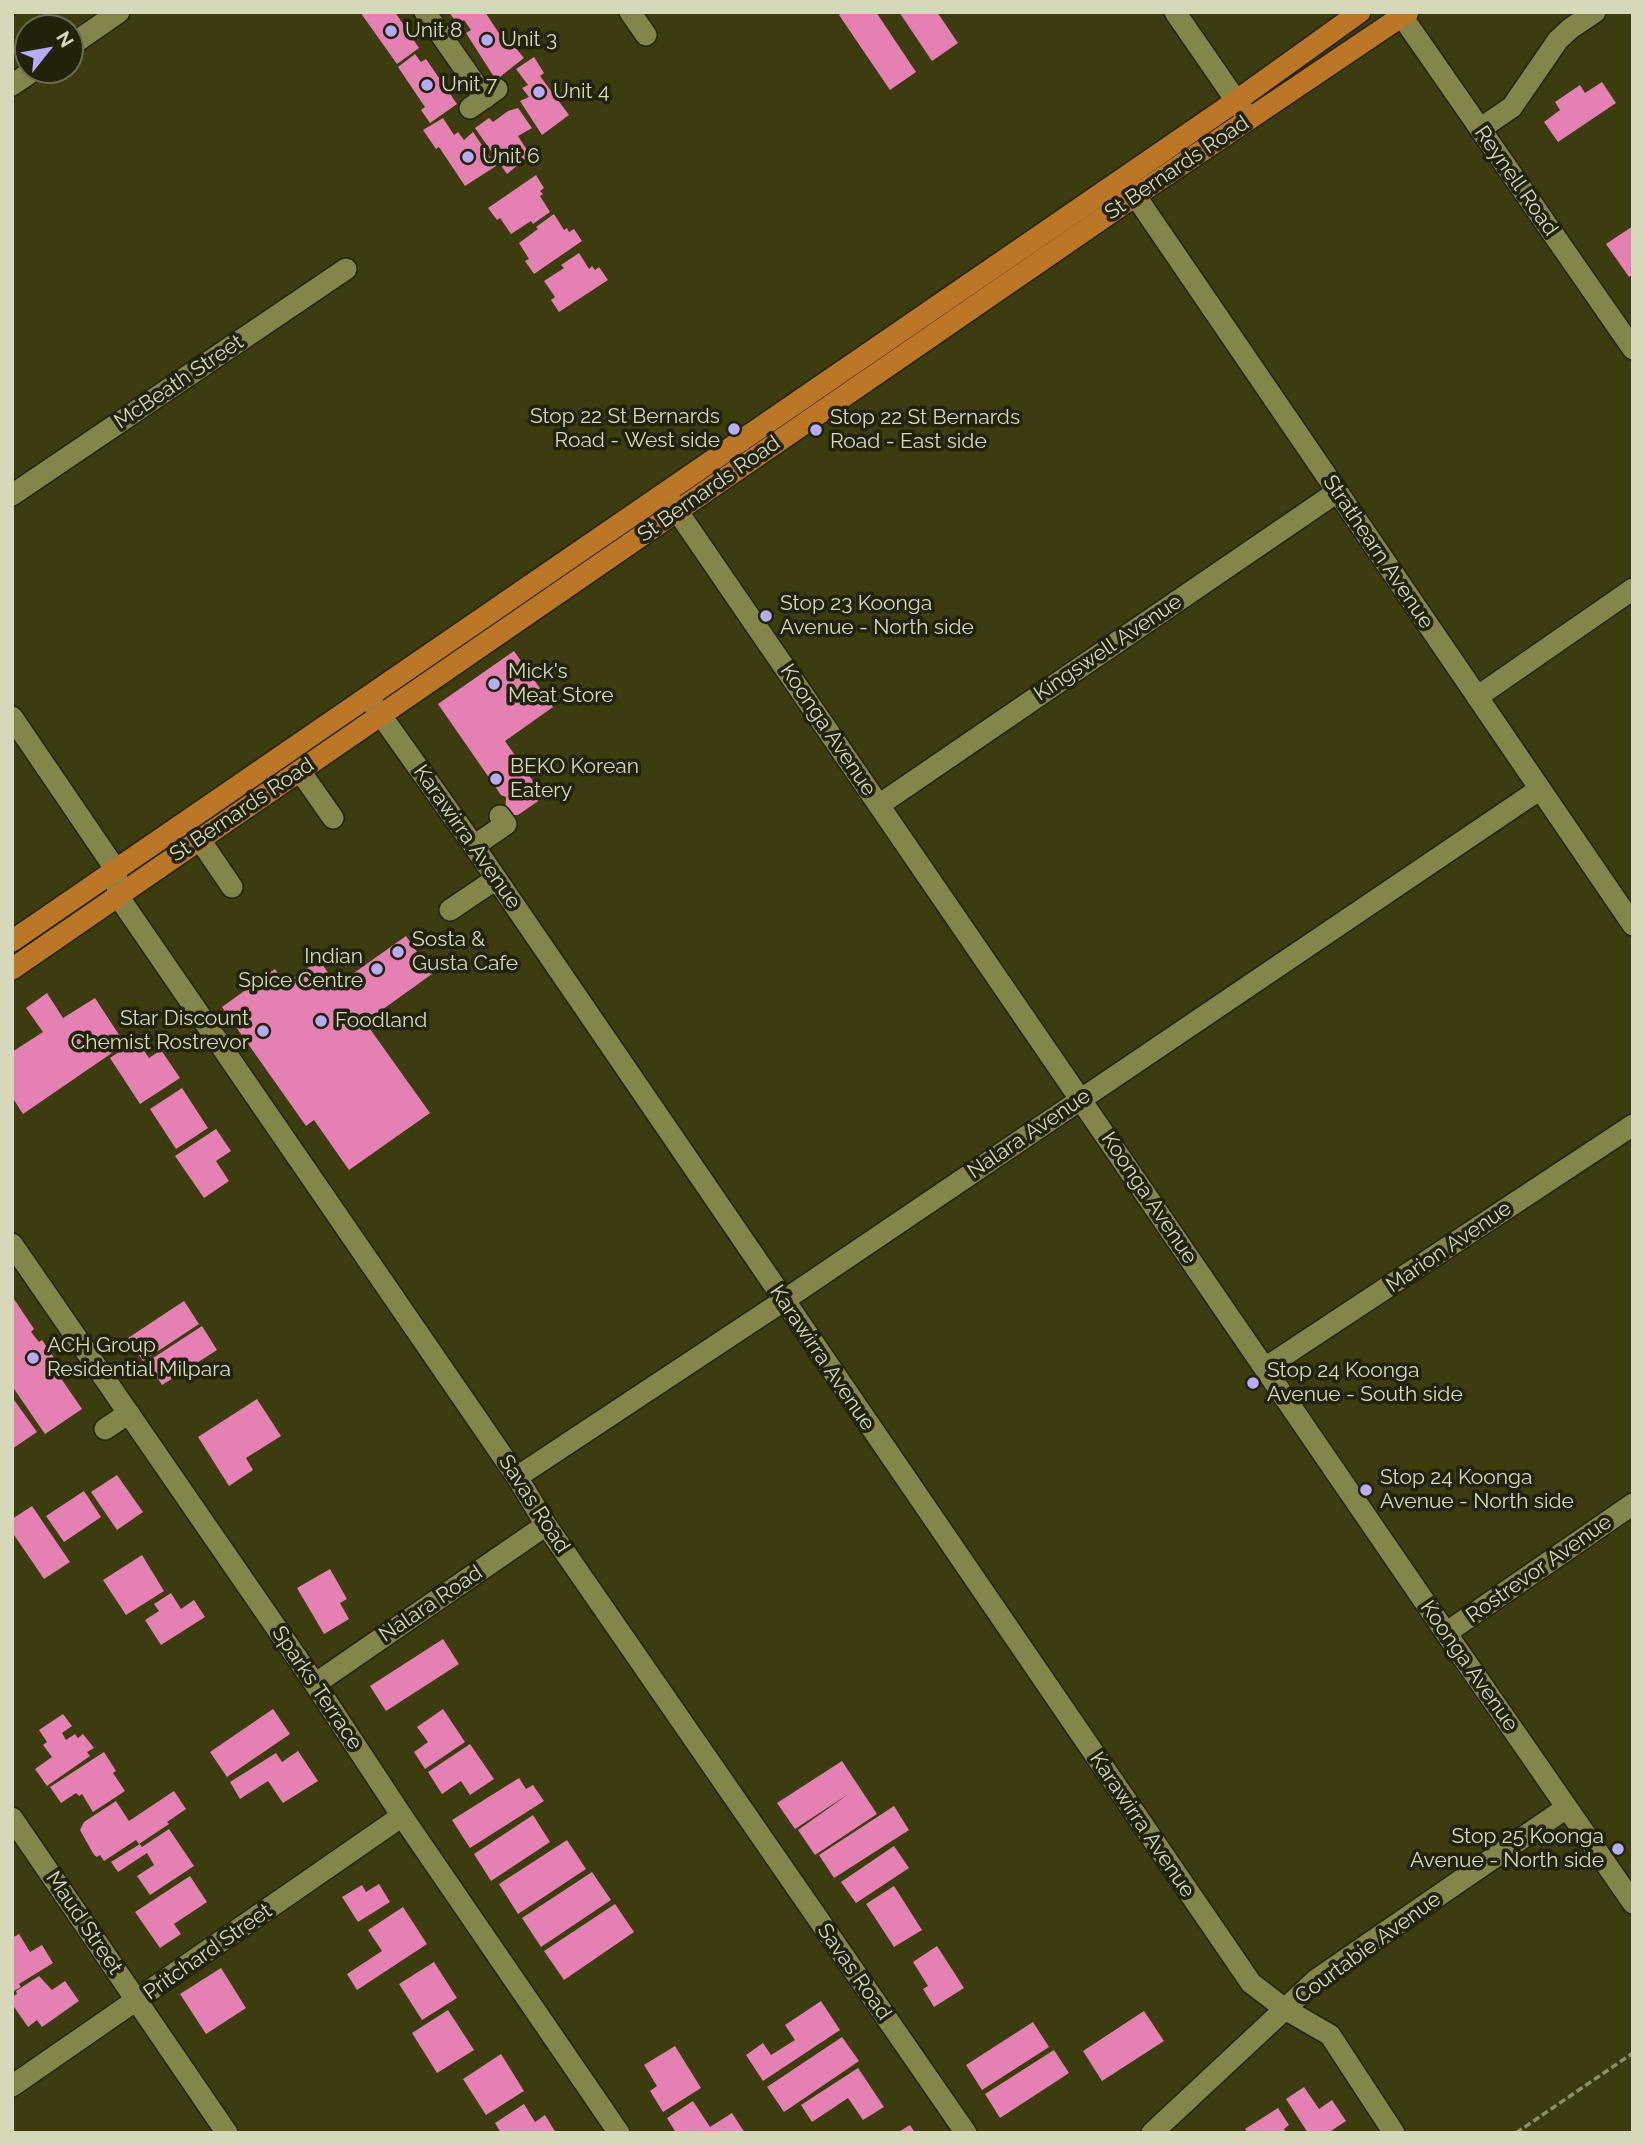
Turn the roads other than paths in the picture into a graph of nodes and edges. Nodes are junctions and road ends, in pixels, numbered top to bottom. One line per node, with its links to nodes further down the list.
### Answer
1 (119, 12): 9 (street)
2 (425, 12): 10 (street)
3 (630, 12): 8 (street)
4 (1175, 12): 11 (street)
5 (1360, 12): 11 (main road, St Bernards Road)
6 (1595, 12): 13 (street)
7 (1403, 14): 12 (main road, St Bernards Road); 13 (street, Reynell Road)
8 (646, 35)
9 (84, 36)
10 (484, 98)
11 (1236, 101): 12 (street); 14 (main road, St Bernards Road)
12 (1249, 119): 15 (main road, St Bernards Road)
13 (1480, 129): 17 (street, Reynell Road)
14 (1124, 177): 15 (street, Strathearn Avenue); 20 (main road, St Bernards Road)
15 (1135, 196): 18 (street, Strathearn Avenue); 20 (main road, St Bernards Road)
16 (346, 269): 19 (street, McBeath Street)
17 (1633, 349)
18 (1337, 492): 23 (street, Strathearn Avenue); 28 (street, Kingswell Avenue)
19 (12, 495)
20 (671, 502): 22 (main road, St Bernards Road); 24 (main road, St Bernards Road); 28 (street, Koonga Avenue)
21 (1633, 589): 23 (street)
22 (368, 697): 24 (street, Karawirra Avenue); 33 (main road, St Bernards Road)
23 (1477, 697): 27 (street, Strathearn Avenue)
24 (382, 716): 26 (main road, St Bernards Road); 32 (street, Karawirra Avenue)
25 (12, 717): 33 (street)
26 (300, 771): 30 (street); 31 (main road, St Bernards Road)
27 (1540, 789): 38 (street, Strathearn Avenue); 41 (street, Nalara Avenue)
28 (879, 805): 41 (street, Koonga Avenue)
29 (500, 816): 32 (street)
30 (333, 818)
31 (200, 840): 35 (street); 36 (main road, St Bernards Road)
32 (474, 846): 34 (street, Karawirra Avenue)
33 (116, 870): 36 (street); 39 (main road, St Bernards Road)
34 (496, 879): 37 (street); 44 (street, Karawirra Avenue)
35 (232, 887)
36 (118, 896): 40 (main road, St Bernards Road); 48 (street, Savas Road)
37 (450, 910)
38 (1633, 925)
39 (12, 941)
40 (12, 969)
41 (1081, 1100): 44 (street, Nalara Avenue); 45 (street, Koonga Avenue)
42 (1633, 1125): 45 (street, Marion Avenue)
43 (12, 1244): 46 (street, Sparks Terrace)
44 (783, 1301): 48 (street, Nalara Avenue); 58 (street, Karawirra Avenue)
45 (1265, 1368): 51 (street, Koonga Avenue)
46 (129, 1413): 47 (street); 52 (street, Sparks Terrace)
47 (104, 1429)
48 (517, 1477): 50 (street, Savas Road)
49 (1633, 1504): 51 (street, Rostrevor Avenue)
50 (546, 1525): 52 (street, Nalara Road); 62 (street, Savas Road)
51 (1446, 1633): 53 (street, Koonga Avenue)
52 (315, 1684): 54 (street, Sparks Terrace)
53 (1566, 1808): 56 (street, Koonga Avenue); 58 (street, Courtabie Avenue)
54 (402, 1816): 57 (street, Pritchard Street); 61 (street, Sparks Terrace)
55 (12, 1818): 57 (street, Maud Street)
56 (1633, 1903)
57 (137, 2001): 59 (street, Pritchard Street); 60 (street, Maud Street)
58 (1285, 2009): 63 (street, Courtabie Avenue); 64 (street, Karawirra Avenue)
59 (12, 2086)
60 (227, 2133)
61 (620, 2133)
62 (966, 2133)
63 (1152, 2133)
64 (1394, 2133)

